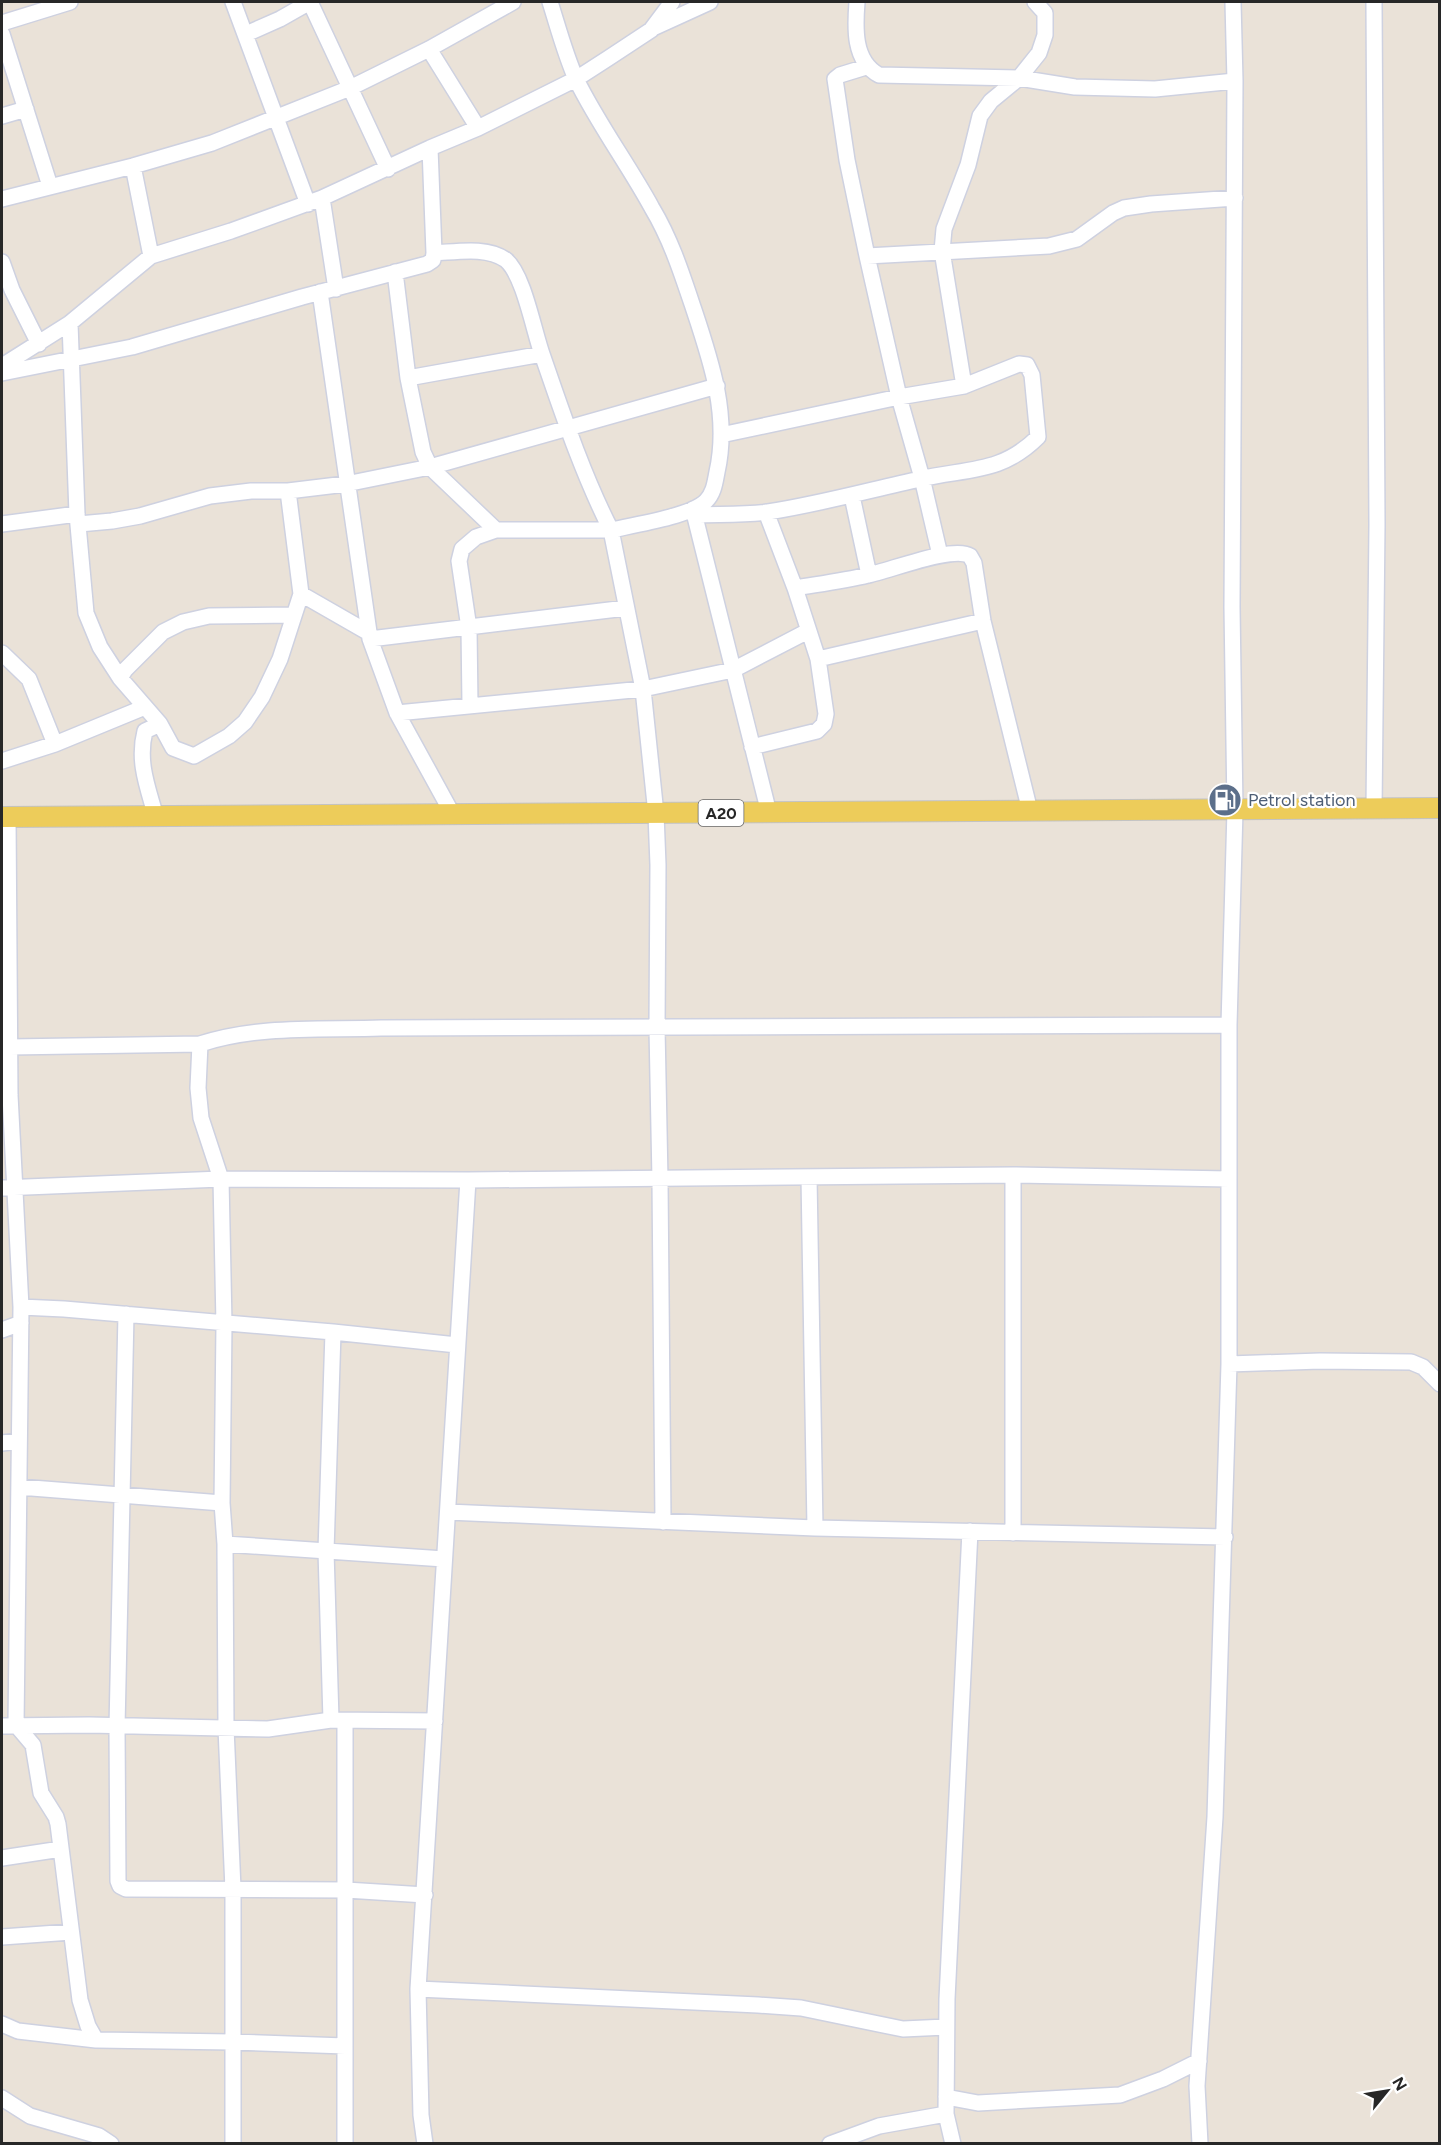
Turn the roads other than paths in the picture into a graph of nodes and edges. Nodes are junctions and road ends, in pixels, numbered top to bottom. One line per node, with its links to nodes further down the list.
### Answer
1 (70, 2): 11 (street)
2 (233, 2): 14 (street)
3 (513, 2): 15 (street)
4 (550, 2): 18 (street)
5 (672, 2): 12 (street)
6 (710, 2): 12 (street)
7 (857, 2): 16 (street)
8 (1035, 2): 17 (street)
9 (1233, 2): 19 (street)
10 (1374, 2): 85 (street)
11 (2, 23)
12 (651, 30): 18 (street)
13 (2, 34): 21 (street)
14 (246, 34): 20 (street); 23 (street)
15 (429, 49): 20 (street); 24 (street)
16 (866, 67): 17 (street); 35 (street)
17 (1019, 78): 19 (street); 32 (street)
18 (576, 79): 24 (street); 47 (street)
19 (1236, 81): 29 (street)
20 (350, 88): 23 (street); 27 (street)
21 (26, 109): 22 (street); 28 (street)
22 (2, 116)
23 (278, 118): 26 (street); 31 (street)
24 (478, 128): 25 (street)
25 (430, 148): 27 (street); 33 (street)
26 (134, 166): 28 (street); 34 (street)
27 (388, 169): 31 (street)
28 (50, 186): 30 (street)
29 (1235, 198): 32 (street); 87 (street)
30 (2, 199)
31 (315, 201): 34 (street); 38 (street)
32 (942, 251): 35 (street); 48 (street)
33 (434, 253): 37 (street); 42 (street)
34 (151, 256): 40 (street)
35 (867, 256): 49 (street)
36 (2, 262): 41 (street)
37 (395, 272): 38 (street); 46 (street)
38 (336, 289): 39 (street)
39 (320, 292): 43 (street); 54 (street)
40 (70, 323): 41 (street); 43 (street)
41 (39, 344): 44 (street)
42 (542, 354): 46 (street); 50 (street)
43 (70, 358): 45 (street); 59 (street)
44 (2, 366)
45 (2, 373)
46 (408, 378): 52 (street)
47 (717, 386): 50 (street); 51 (street)
48 (964, 386): 49 (street); 53 (street)
49 (899, 397): 51 (street); 53 (street)
50 (568, 428): 52 (street); 62 (street)
51 (721, 435): 57 (street)
52 (430, 467): 54 (street); 61 (street)
53 (922, 478): 56 (street); 63 (street)
54 (346, 484): 55 (street); 72 (street)
55 (288, 491): 59 (street); 66 (street)
56 (852, 496): 58 (street); 64 (street)
57 (694, 512): 58 (street); 62 (street); 75 (street)
58 (766, 512): 65 (street)
59 (78, 519): 60 (street); 76 (street)
60 (2, 524)
61 (496, 530): 62 (street); 70 (street)
62 (611, 530): 67 (street)
63 (940, 555): 64 (street); 69 (street)
64 (869, 575): 65 (street)
65 (795, 588): 71 (street)
66 (301, 594): 68 (street); 72 (street)
67 (626, 608): 70 (street); 77 (street)
68 (294, 615): 76 (street); 81 (street)
69 (983, 621): 74 (street); 88 (street)
70 (469, 628): 72 (street); 78 (street)
71 (808, 631): 74 (street); 75 (street)
72 (369, 636): 80 (street)
73 (2, 652): 82 (street)
74 (818, 660): 83 (street)
75 (733, 670): 77 (street); 83 (street)
76 (120, 678): 79 (street)
77 (644, 689): 78 (street); 90 (street)
78 (470, 705): 80 (street)
79 (145, 707): 81 (street); 82 (street)
80 (397, 713): 91 (street)
81 (160, 724): 93 (street)
82 (55, 744): 84 (street)
83 (752, 747): 89 (street)
84 (2, 761)
85 (1374, 808): 86 (main road, A20); 87 (main road, A20)
86 (1440, 808)
87 (1235, 810): 88 (main road, A20); 96 (street)
88 (1029, 811): 89 (main road, A20)
89 (769, 813): 90 (main road, A20)
90 (656, 814): 91 (main road, A20); 97 (street)
91 (453, 815): 93 (main road, A20)
92 (5, 817): 93 (main road, A20); 94 (street)
93 (156, 817)
94 (6, 917): 95 (street)
95 (5, 996): 99 (street)
96 (1230, 1025): 97 (street); 104 (street)
97 (657, 1028): 98 (street); 106 (street)
98 (200, 1044): 99 (street); 103 (street)
99 (10, 1047): 100 (street)
100 (6, 1095): 107 (street)
101 (1013, 1175): 102 (street); 104 (street); 126 (street)
102 (808, 1177): 106 (street); 124 (street)
103 (221, 1179): 105 (street); 107 (street); 111 (street)
104 (1229, 1179): 115 (street)
105 (468, 1180): 106 (street); 114 (street)
106 (660, 1180): 123 (street)
107 (8, 1188): 108 (street)
108 (21, 1307): 109 (street); 110 (street)
109 (126, 1314): 111 (street); 120 (street)
110 (21, 1323): 112 (street); 117 (street)
111 (224, 1324): 113 (street); 121 (street)
112 (2, 1330)
113 (333, 1332): 114 (street); 129 (street)
114 (457, 1345): 122 (street)
115 (1229, 1364): 116 (street); 127 (street)
116 (1440, 1384)
117 (19, 1441): 118 (street); 119 (street)
118 (2, 1443)
119 (19, 1487): 120 (street); 133 (street)
120 (123, 1496): 121 (street); 134 (street)
121 (222, 1503): 128 (street)
122 (448, 1512): 123 (street); 130 (street)
123 (663, 1522): 124 (street)
124 (815, 1528): 125 (street)
125 (970, 1531): 126 (street); 145 (street)
126 (1013, 1533): 127 (street)
127 (1225, 1538): 149 (street)
128 (225, 1544): 129 (street); 135 (street)
129 (326, 1551): 130 (street); 131 (street)
130 (444, 1559): 132 (street)
131 (338, 1721): 132 (street); 135 (street); 139 (street)
132 (435, 1721): 140 (street)
133 (9, 1725): 134 (street); 136 (street)
134 (117, 1727): 135 (street); 138 (street)
135 (226, 1728): 138 (street)
136 (61, 1849): 137 (street); 141 (street)
137 (2, 1858)
138 (233, 1889): 139 (street); 147 (street)
139 (346, 1890): 140 (street); 148 (street)
140 (425, 1895): 143 (street)
141 (71, 1932): 142 (street); 146 (street)
142 (2, 1937)
143 (418, 1989): 145 (street); 156 (street)
144 (2, 2024): 146 (street)
145 (946, 2027): 150 (street)
146 (96, 2040): 147 (street)
147 (232, 2042): 148 (street); 154 (street)
148 (345, 2046): 155 (street)
149 (1199, 2061): 150 (street); 159 (street)
150 (946, 2097): 152 (street)
151 (2, 2098): 153 (street)
152 (946, 2114): 157 (street); 158 (street)
153 (111, 2144)
154 (233, 2144)
155 (345, 2144)
156 (425, 2144)
157 (830, 2144)
158 (953, 2144)
159 (1200, 2144)

